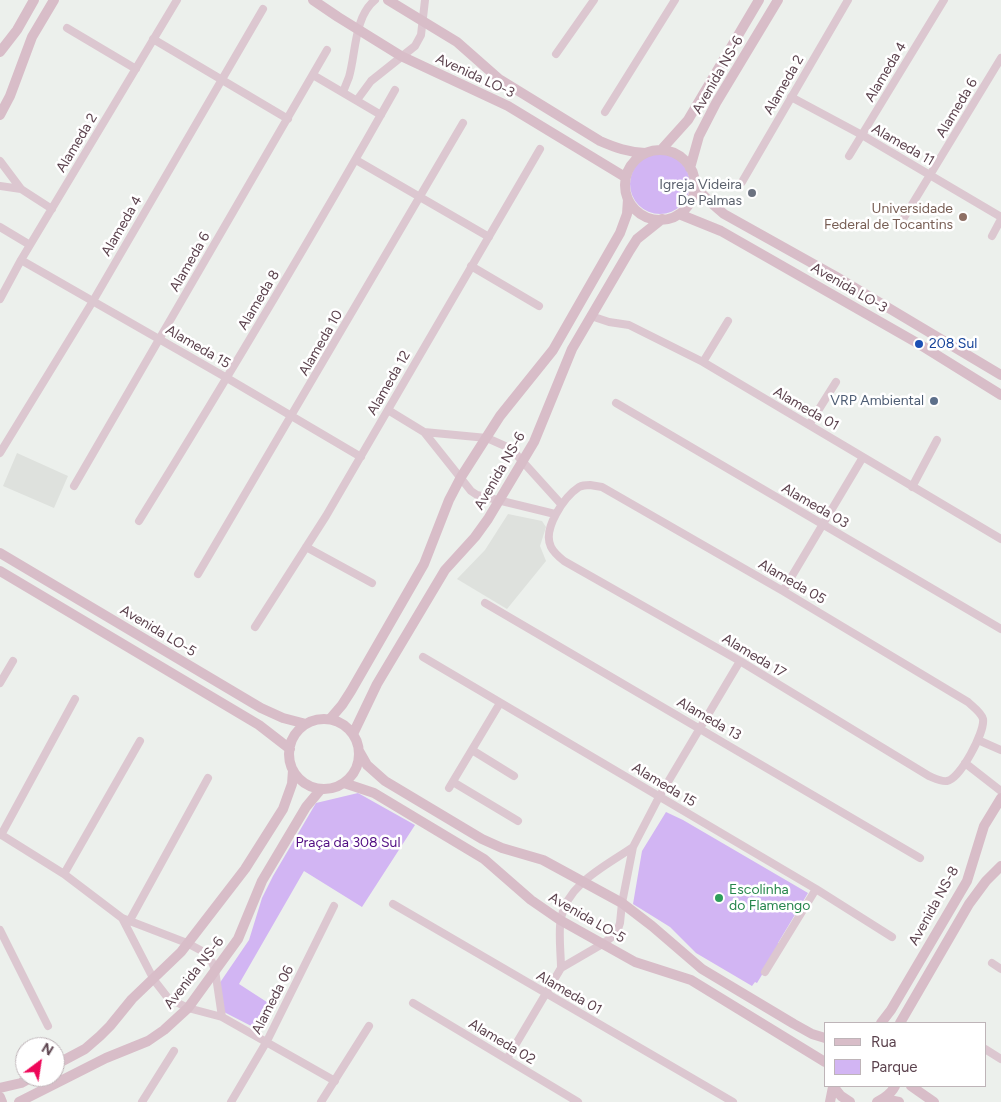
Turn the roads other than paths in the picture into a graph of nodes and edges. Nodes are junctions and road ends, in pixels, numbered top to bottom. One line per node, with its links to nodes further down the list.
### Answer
1 (34, 0): 20 (street)
2 (54, 0): 33 (street)
3 (177, 0): 18 (street, Alameda 2)
4 (313, 0): 17 (street, Avenida LO-3)
5 (375, 0): 17 (street)
6 (388, 0): 15 (street, Avenida LO-3)
7 (426, 0): 15 (street)
8 (594, 0): 21 (street)
9 (675, 0): 31 (street)
10 (759, 0): 38 (street, Avenida NS-6)
11 (778, 0): 43 (street, Avenida NS-6)
12 (848, 0): 29 (street, Alameda 2)
13 (944, 0): 36 (street, Alameda 4)
14 (263, 9): 26 (street, Alameda 4)
15 (423, 21): 22 (street); 39 (street, Avenida LO-3)
16 (67, 28): 24 (street)
17 (358, 30): 22 (street, Avenida LO-3); 28 (street)
18 (153, 39): 24 (street, Alameda 2); 26 (street)
19 (327, 50): 25 (street, Alameda 6)
20 (0, 52)
21 (556, 54)
22 (401, 56): 30 (street); 45 (street, Avenida LO-3)
23 (1001, 58): 44 (street, Alameda 6)
24 (136, 69): 52 (street, Alameda 2)
25 (313, 75): 28 (street); 34 (street, Alameda 6)
26 (222, 79): 34 (street); 65 (street, Alameda 4)
27 (395, 90): 32 (street, Alameda 8)
28 (343, 92): 30 (street)
29 (791, 97): 36 (street, Alameda 11); 46 (street, Alameda 2)
30 (357, 100): 32 (street)
31 (605, 112)
32 (381, 114): 41 (street, Alameda 8)
33 (0, 115)
34 (288, 119): 69 (street, Alameda 6)
35 (463, 123): 50 (street, Alameda 10)
36 (862, 135): 40 (street, Alameda 4); 44 (street, Alameda 11)
37 (540, 149): 59 (street, Alameda 12)
38 (661, 150): 39 (street); 43 (street)
39 (645, 153): 45 (street)
40 (849, 156)
41 (356, 160): 50 (street); 72 (street, Alameda 8)
42 (0, 161): 49 (street)
43 (690, 168): 48 (street)
44 (931, 175): 54 (street, Alameda 11); 56 (street, Alameda 6)
45 (626, 177): 51 (street)
46 (742, 182)
47 (0, 186): 49 (street)
48 (695, 186): 53 (street); 71 (street, Avenida LO-3)
49 (21, 189): 52 (street)
50 (420, 196): 59 (street); 77 (street, Alameda 10)
51 (628, 199): 55 (street); 80 (street, Avenida NS-6)
52 (52, 209): 60 (street, Alameda 2)
53 (679, 214): 55 (street); 74 (street, Avenida LO-3)
54 (1001, 218): 58 (street)
55 (662, 219): 67 (street, Avenida NS-6)
56 (902, 221)
57 (0, 227): 60 (street)
58 (992, 236)
59 (489, 237): 62 (street, Alameda 12)
60 (30, 245): 61 (street, Alameda 2)
61 (21, 260): 63 (street, Alameda 2); 65 (street, Alameda 15)
62 (471, 266): 66 (street); 76 (street, Alameda 12)
63 (4, 282): 64 (street, Alameda 2)
64 (0, 299)
65 (93, 301): 69 (street, Alameda 15); 82 (street, Alameda 4)
66 (539, 306)
67 (591, 316): 70 (street, Alameda 01); 85 (street, Avenida NS-6)
68 (728, 321): 70 (street)
69 (160, 340): 72 (street, Alameda 15); 87 (street, Alameda 6)
70 (702, 362): 78 (street, Alameda 01)
71 (1001, 375)
72 (228, 378): 77 (street, Alameda 15); 92 (street, Alameda 8)
73 (836, 382): 78 (street)
74 (1001, 395)
75 (616, 403): 93 (street, Alameda 03)
76 (388, 410): 79 (street); 83 (street, Alameda 12)
77 (292, 416): 83 (street, Alameda 15); 98 (street, Alameda 10)
78 (809, 426): 84 (street, Alameda 01)
79 (424, 432): 80 (street); 86 (street)
80 (487, 438): 85 (street); 86 (street, Avenida NS-6)
81 (937, 440): 88 (street)
82 (0, 453)
83 (361, 457): 95 (street, Alameda 12)
84 (863, 457): 88 (street, Alameda 01); 93 (street)
85 (522, 461): 89 (street, Avenida NS-6); 90 (street)
86 (461, 478): 89 (street); 110 (street, Avenida NS-6)
87 (74, 486)
88 (912, 487): 94 (street, Alameda 01)
89 (500, 500): 91 (street); 113 (street, Avenida NS-6)
90 (561, 504): 91 (street); 100 (street, Alameda 05)
91 (556, 514): 106 (street, Alameda 17)
92 (139, 521)
93 (822, 524): 100 (street); 103 (street, Alameda 03)
94 (1001, 539)
95 (306, 547): 99 (street); 102 (street, Alameda 12)
96 (0, 553): 111 (street, Avenida LO-5)
97 (0, 571): 116 (street, Avenida LO-5)
98 (198, 574)
99 (372, 582)
100 (783, 591): 114 (street, Alameda 05)
101 (485, 603): 112 (street, Alameda 13)
102 (255, 627)
103 (1001, 629)
104 (423, 657): 109 (street, Alameda 15)
105 (13, 661): 107 (street)
106 (740, 661): 112 (street); 120 (street, Alameda 17)
107 (0, 683)
108 (74, 699): 130 (street)
109 (500, 703): 117 (street); 127 (street, Alameda 15)
110 (330, 719): 111 (street); 113 (street)
111 (306, 724): 116 (street)
112 (700, 728): 127 (street); 132 (street, Alameda 13)
113 (353, 734): 119 (street)
114 (978, 740): 118 (street); 120 (street)
115 (140, 741): 134 (street)
116 (290, 749): 121 (street)
117 (472, 750): 122 (street); 129 (street)
118 (1001, 750)
119 (360, 751): 124 (street); 135 (street, Avenida LO-5)
120 (965, 763): 126 (street)
121 (293, 770): 125 (street); 145 (street, Avenida NS-6)
122 (514, 776)
123 (208, 778): 141 (street)
124 (344, 783): 125 (street); 142 (street, Avenida LO-5)
125 (321, 789): 150 (street, Avenida NS-6)
126 (1001, 791)
127 (659, 796): 131 (street); 136 (street, Alameda 15)
128 (1001, 798): 157 (street, Avenida NS-8)
129 (518, 821)
130 (2, 837): 134 (street)
131 (633, 848): 135 (street); 137 (street)
132 (920, 858)
133 (1001, 866): 158 (street, Avenida NS-8)
134 (64, 874): 140 (street)
135 (583, 881): 137 (street, Avenida LO-5); 142 (street)
136 (816, 889): 144 (street, Alameda 15); 151 (street)
137 (622, 903): 146 (street); 161 (street, Avenida LO-5)
138 (393, 904): 153 (street, Alameda 01)
139 (334, 906): 162 (street, Alameda 06)
140 (122, 918): 141 (street); 152 (street)
141 (130, 920): 145 (street)
142 (560, 920): 146 (street, Avenida LO-5); 148 (street)
143 (0, 930): 159 (street)
144 (892, 937)
145 (187, 943): 150 (street); 152 (street, Avenida NS-6)
146 (604, 943): 148 (street); 168 (street, Avenida LO-5)
147 (992, 963): 149 (street)
148 (561, 968): 153 (street)
149 (1001, 969)
150 (215, 970): 155 (street, Avenida NS-6); 156 (street)
151 (765, 972)
152 (154, 980): 155 (street); 167 (street, Avenida NS-6)
153 (546, 994): 165 (street); 183 (street, Alameda 01)
154 (413, 1003): 165 (street, Alameda 02)
155 (188, 1008): 156 (street); 178 (street, Avenida NS-6)
156 (222, 1017): 162 (street)
157 (882, 1022)
158 (901, 1022)
159 (48, 1026)
160 (370, 1026): 169 (street)
161 (824, 1038)
162 (267, 1041): 169 (street); 180 (street, Alameda 06)
163 (986, 1050): 166 (street)
164 (174, 1051): 179 (street)
165 (507, 1059): 182 (street, Alameda 02)
166 (1001, 1059)
167 (65, 1060)
168 (824, 1061)
169 (335, 1081): 181 (street)
170 (15, 1084): 174 (street)
171 (833, 1087): 184 (street); 185 (street)
172 (894, 1087): 176 (street)
173 (912, 1087): 187 (street)
174 (0, 1088)
175 (0, 1097): 177 (street)
176 (881, 1100): 186 (street)
177 (2, 1102)
178 (18, 1102)
179 (142, 1102)
180 (231, 1102)
181 (321, 1102)
182 (578, 1102)
183 (733, 1102)
184 (830, 1102)
185 (850, 1102)
186 (899, 1102)
187 (934, 1102)

